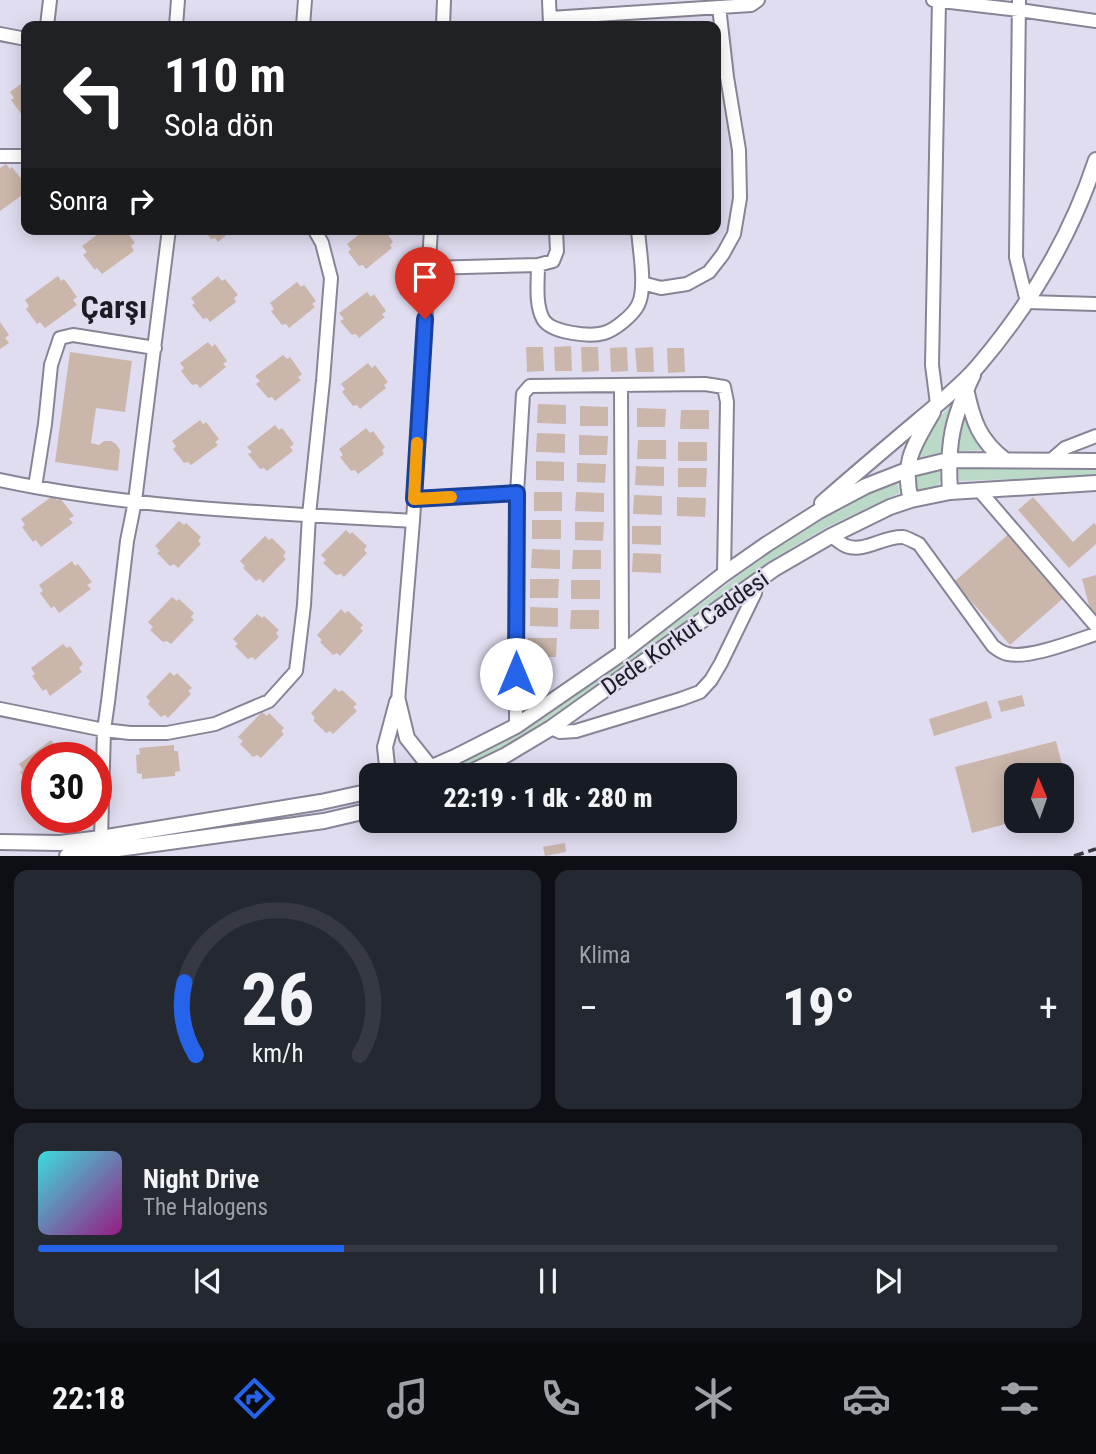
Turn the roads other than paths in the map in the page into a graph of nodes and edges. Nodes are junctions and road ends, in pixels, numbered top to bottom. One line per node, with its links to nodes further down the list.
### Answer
1 (50, 0): 12 (street)
2 (178, 0): 13 (street)
3 (305, 0): 14 (street)
4 (444, 0): 15 (street)
5 (549, 0): 16 (street)
6 (758, 0): 10 (street)
7 (933, 0): 8 (street)
8 (939, 0): 9 (street); 40 (street)
9 (1019, 5): 19 (street); 34 (street)
10 (719, 7): 11 (street); 18 (street)
11 (637, 20): 17 (street)
12 (48, 21)
13 (176, 21)
14 (303, 21)
15 (443, 21)
16 (550, 21)
17 (594, 21)
18 (720, 21)
19 (1096, 21)
20 (721, 27): 33 (street)
21 (0, 34): 22 (street)
22 (21, 38)
23 (0, 156): 24 (street)
24 (21, 156)
25 (1096, 160): 34 (main road, Dede Korkut Caddesi)
26 (168, 235): 36 (street)
27 (317, 235): 56 (street)
28 (431, 235): 32 (street)
29 (556, 235): 31 (street)
30 (638, 235): 33 (street)
31 (538, 265): 32 (street); 33 (street)
32 (428, 268): 53 (street)
33 (642, 283)
34 (1027, 302): 35 (street); 37 (main road, Dede Korkut Caddesi)
35 (1096, 304)
36 (155, 348): 49 (street); 55 (street)
37 (977, 368): 39 (main road, Dede Korkut Caddesi); 40 (main road, Dede Korkut Caddesi)
38 (621, 386): 52 (street); 60 (street); 64 (street)
39 (967, 389): 42 (main road, Dede Korkut Caddesi); 43 (main road)
40 (937, 404): 46 (main road, Dede Korkut Caddesi); 58 (main road, Dede Korkut Caddesi)
41 (1096, 436): 44 (street)
42 (948, 460): 43 (main road); 46 (main road, Dede Korkut Caddesi); 51 (main road, Dede Korkut Caddesi)
43 (1005, 460): 44 (main road)
44 (1050, 461): 45 (main road)
45 (1096, 461)
46 (907, 470): 54 (main road, Dede Korkut Caddesi); 58 (main road, Dede Korkut Caddesi)
47 (0, 480): 49 (street)
48 (1096, 483): 50 (main road)
49 (35, 487): 55 (street)
50 (979, 490): 51 (main road); 62 (street)
51 (950, 492): 54 (main road, Dede Korkut Caddesi)
52 (517, 493): 53 (street); 67 (street)
53 (414, 499): 57 (street)
54 (911, 500): 59 (main road, Dede Korkut Caddesi)
55 (135, 501): 56 (street); 69 (street)
56 (309, 515): 57 (street); 69 (street)
57 (412, 521): 65 (street)
58 (795, 526): 60 (main road, Dede Korkut Caddesi)
59 (831, 536): 61 (main road, Dede Korkut Caddesi); 63 (street)
60 (724, 574): 64 (main road, Dede Korkut Caddesi)
61 (757, 581): 68 (main road, Dede Korkut Caddesi); 68 (street)
62 (1096, 626)
63 (1096, 634)
64 (622, 653): 67 (main road, Dede Korkut Caddesi)
65 (398, 701): 70 (main road); 71 (main road)
66 (0, 709): 69 (street)
67 (516, 726): 72 (main road, Dede Korkut Caddesi)
68 (551, 728): 73 (main road, Dede Korkut Caddesi)
69 (104, 730): 76 (street)
70 (387, 763)
71 (425, 763)
72 (448, 763)
73 (490, 763)
74 (359, 793): 76 (main road)
75 (359, 813): 78 (main road)
76 (101, 838): 77 (main road)
77 (0, 842)
78 (76, 855)

